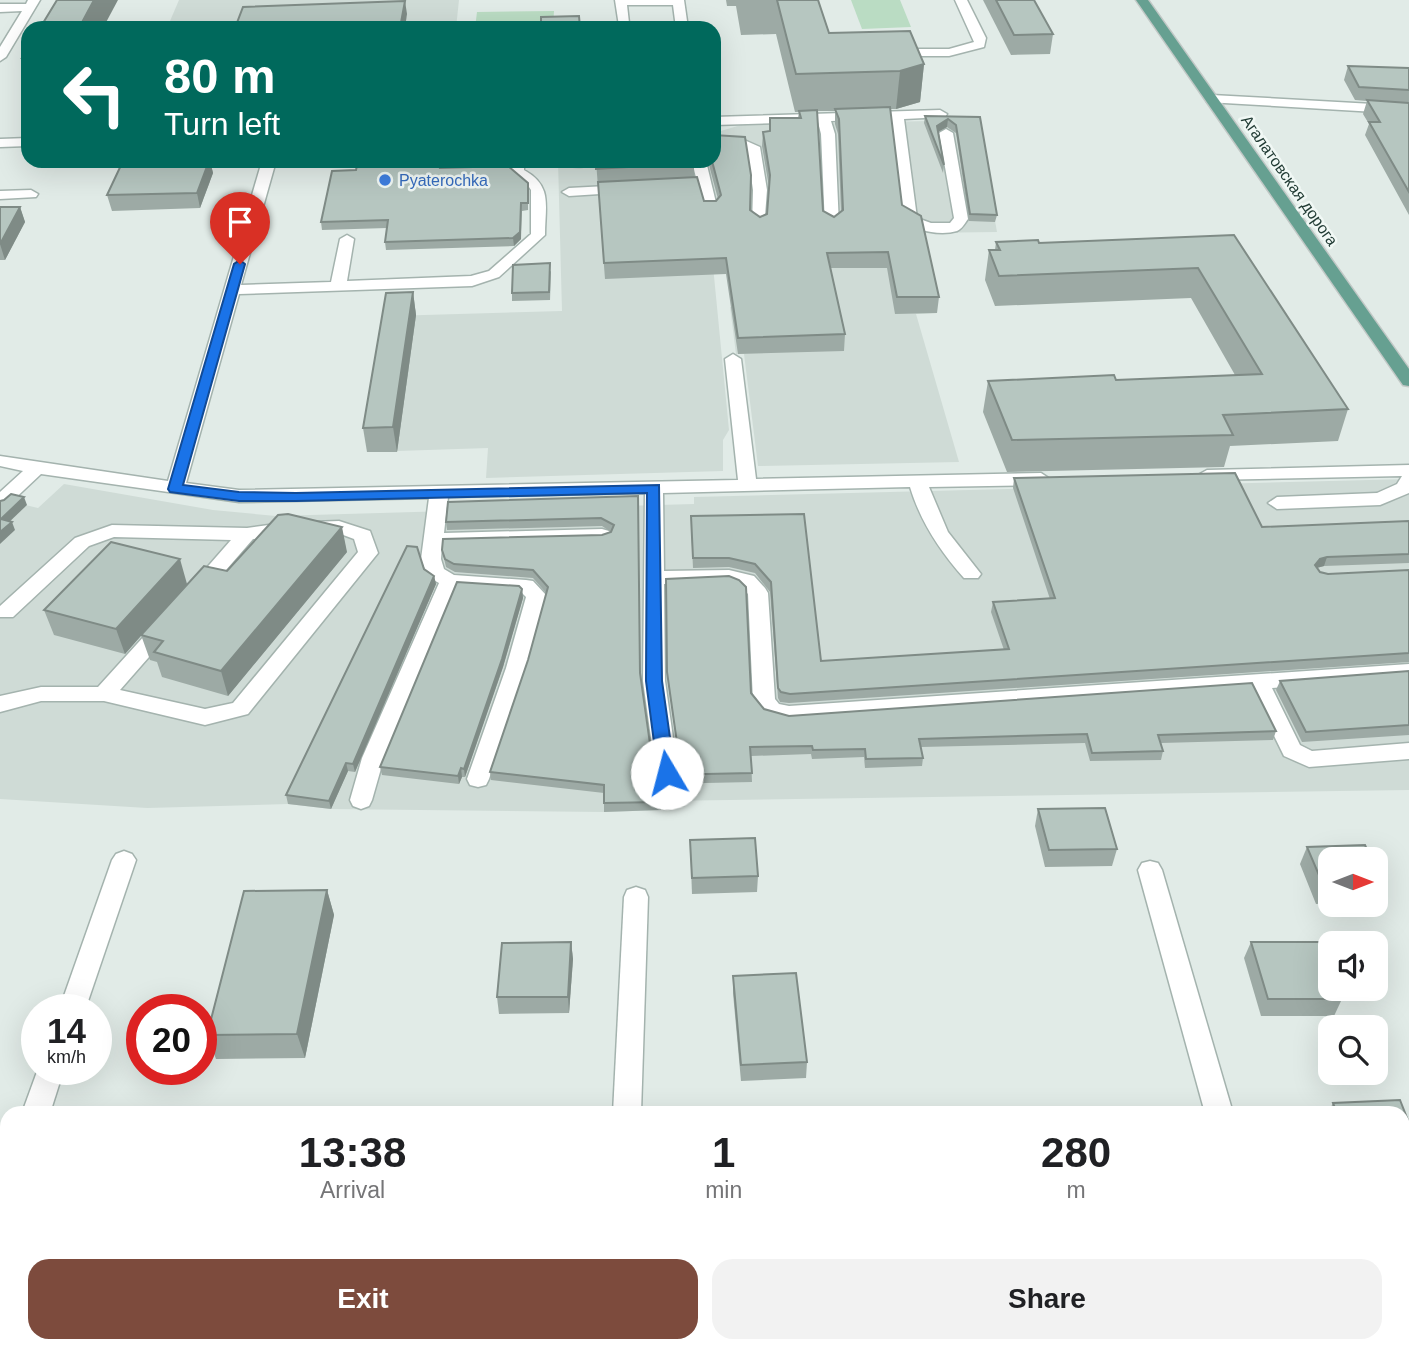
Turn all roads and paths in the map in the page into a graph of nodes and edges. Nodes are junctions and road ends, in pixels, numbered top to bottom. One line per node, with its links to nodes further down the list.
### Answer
1 (678, 0): 4 (street); 9 (street)
2 (961, 0): 11 (street)
3 (1142, 0): 13 (main road, Агалатовская дорога)
4 (622, 1): 8 (street)
5 (32, 4): 6 (street); 7 (street)
6 (0, 8)
7 (22, 21)
8 (623, 21)
9 (681, 21)
10 (21, 22): 12 (street)
11 (880, 53)
12 (0, 57)
13 (1212, 99): 14 (street); 37 (main road, Агалатовская дорога)
14 (1409, 110)
15 (940, 114): 16 (street)
16 (897, 115): 17 (street); 19 (street)
17 (823, 117): 18 (street); 32 (street)
18 (721, 121)
19 (946, 133)
20 (21, 142): 22 (street)
21 (721, 142): 31 (street)
22 (0, 143)
23 (267, 168): 35 (street)
24 (517, 168): 34 (street)
25 (699, 168): 30 (street)
26 (637, 189): 27 (street)
27 (569, 192)
28 (31, 194): 29 (street)
29 (0, 195)
30 (711, 211)
31 (759, 226)
32 (832, 226)
33 (346, 239): 34 (street)
34 (338, 286): 35 (street)
35 (232, 290): 46 (street)
36 (733, 359): 44 (street)
37 (1409, 381)
38 (0, 461): 39 (street)
39 (37, 468): 46 (street); 49 (street)
40 (1191, 475): 43 (street)
41 (1055, 479): 42 (street)
42 (918, 482): 44 (street); 55 (street)
43 (1408, 483): 50 (street)
44 (748, 486): 45 (street)
45 (654, 488): 47 (street); 56 (street)
46 (175, 489): 48 (street)
47 (439, 494): 48 (street); 54 (street)
48 (345, 496): 51 (street)
49 (0, 502)
50 (1277, 503)
51 (339, 527): 52 (street); 61 (street)
52 (247, 534): 58 (street); 61 (street)
53 (602, 535): 54 (street)
54 (433, 539): 57 (street)
55 (971, 574)
56 (654, 578): 60 (street); 64 (street)
57 (450, 581): 65 (street); 66 (street)
58 (6, 612)
59 (1409, 671): 60 (street)
60 (1258, 681): 63 (street)
61 (104, 694): 62 (street)
62 (0, 704)
63 (1409, 751)
64 (667, 773)
65 (478, 779)
66 (361, 800)
67 (124, 860): 70 (street)
68 (1150, 870): 74 (street)
69 (636, 897): 73 (street)
70 (78, 994)
71 (46, 1085): 72 (street)
72 (38, 1106)
73 (627, 1106)
74 (1217, 1106)

